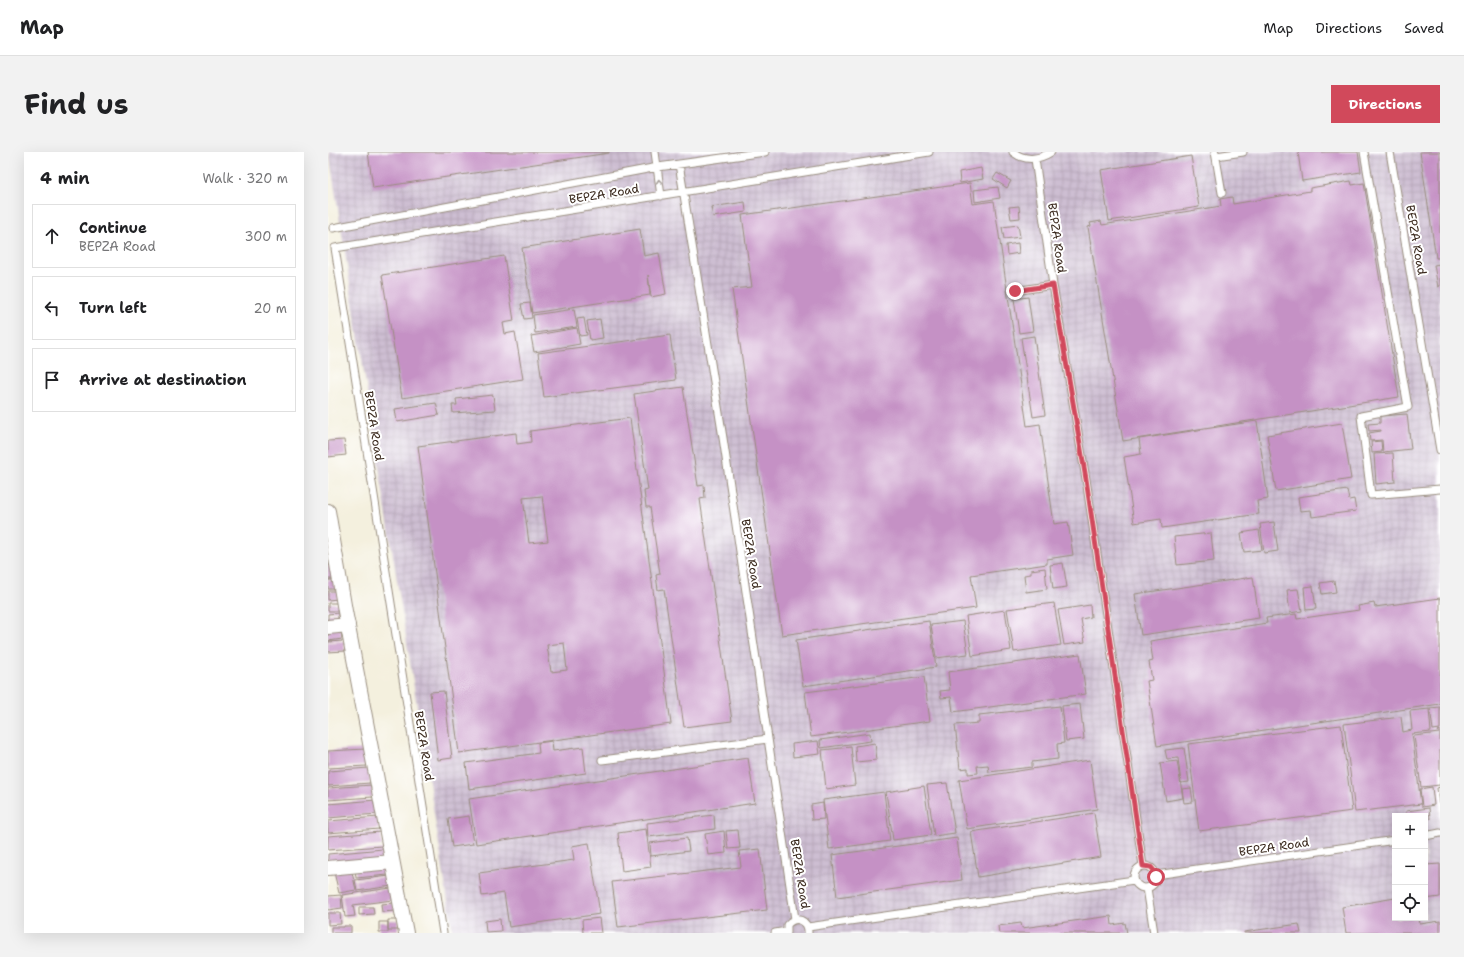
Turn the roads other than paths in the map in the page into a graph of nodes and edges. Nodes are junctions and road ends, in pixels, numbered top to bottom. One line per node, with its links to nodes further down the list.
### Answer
1 (656, 152): 13 (lane)
2 (765, 152): 10 (lane, BEPZA Road)
3 (929, 152): 14 (lane, BEPZA Road)
4 (1013, 152): 11 (lane)
5 (1051, 152): 11 (lane)
6 (1243, 152): 9 (lane)
7 (1364, 152): 21 (lane)
8 (1390, 152): 20 (lane, BEPZA Road)
9 (1216, 154): 15 (lane)
10 (721, 155): 12 (lane, BEPZA Road)
11 (1035, 158): 18 (lane, BEPZA Road)
12 (679, 164): 13 (lane, BEPZA Road); 14 (lane, BEPZA Road)
13 (658, 167): 16 (lane, one-way to 13); 17 (lane, BEPZA Road)
14 (683, 193): 16 (lane, BEPZA Road); 25 (lane, BEPZA Road)
15 (1222, 193)
16 (661, 196): 40 (lane, BEPZA Road)
17 (333, 228)
18 (1053, 285): 19 (lane); 31 (lane, BEPZA Road)
19 (1015, 291)
20 (1440, 450)
21 (1440, 489)
22 (328, 511): 23 (street)
23 (348, 625): 24 (street); 30 (street)
24 (328, 627)
25 (768, 739): 26 (lane); 36 (lane, BEPZA Road)
26 (602, 760)
27 (1440, 833): 28 (lane)
28 (1428, 835)
29 (1392, 840): 33 (lane, BEPZA Road)
30 (392, 862): 32 (street); 39 (street)
31 (1143, 866): 33 (lane); 34 (lane)
32 (328, 868)
33 (1156, 875): 35 (lane)
34 (1134, 880): 35 (lane); 37 (lane, BEPZA Road)
35 (1147, 888): 42 (lane)
36 (795, 919): 37 (lane, BEPZA Road); 38 (lane, BEPZA Road)
37 (808, 930)
38 (787, 932): 41 (lane, BEPZA Road)
39 (406, 933)
40 (443, 933)
41 (775, 933)
42 (1154, 933)

